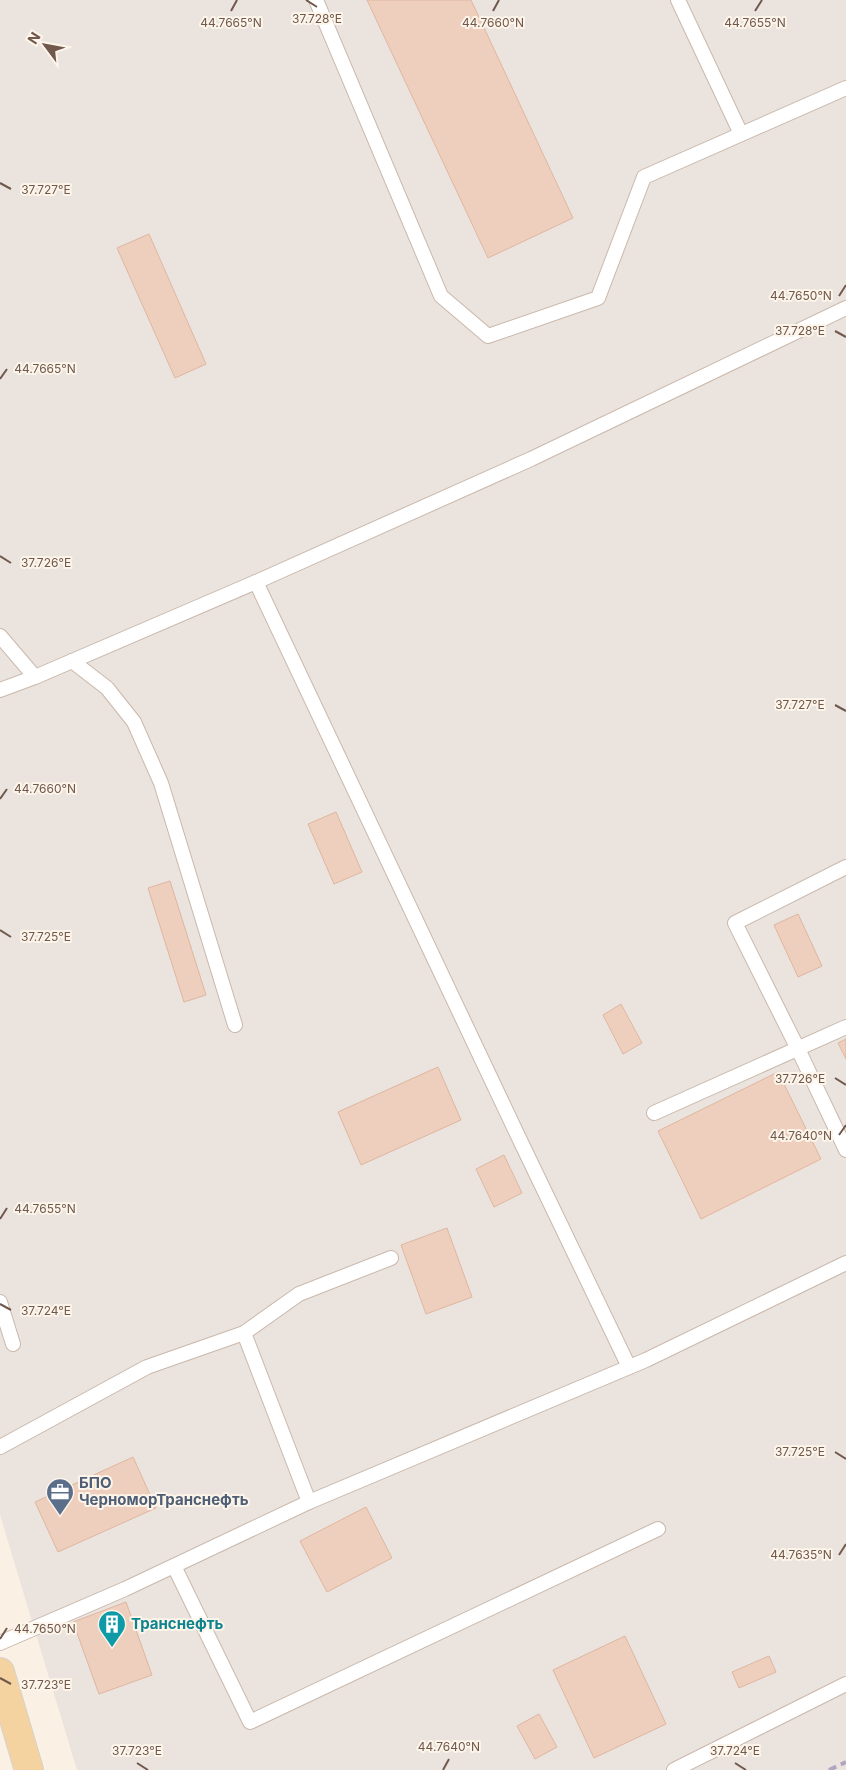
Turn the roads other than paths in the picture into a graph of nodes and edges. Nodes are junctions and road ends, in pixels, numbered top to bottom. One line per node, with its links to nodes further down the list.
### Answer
1 (316, 0): 4 (lane)
2 (678, 0): 4 (lane)
3 (846, 88): 4 (lane)
4 (741, 134)
5 (846, 308): 6 (lane)
6 (256, 582): 8 (lane); 22 (lane)
7 (0, 636): 9 (lane)
8 (72, 661): 9 (lane); 12 (lane)
9 (35, 677): 10 (lane)
10 (0, 690)
11 (846, 867): 14 (lane)
12 (235, 1025)
13 (846, 1027): 14 (lane)
14 (798, 1049): 15 (lane); 16 (lane)
15 (654, 1113)
16 (846, 1150)
17 (390, 1258): 20 (lane)
18 (846, 1263): 22 (lane)
19 (0, 1302): 21 (lane)
20 (244, 1332): 23 (lane); 24 (lane)
21 (14, 1344)
22 (629, 1367): 24 (lane)
23 (0, 1447)
24 (310, 1502): 26 (lane)
25 (658, 1529): 26 (lane)
26 (174, 1566): 27 (lane)
27 (0, 1644)
28 (0, 1672): 30 (main road)
29 (846, 1684): 31 (lane)
30 (29, 1770)
31 (674, 1770)

